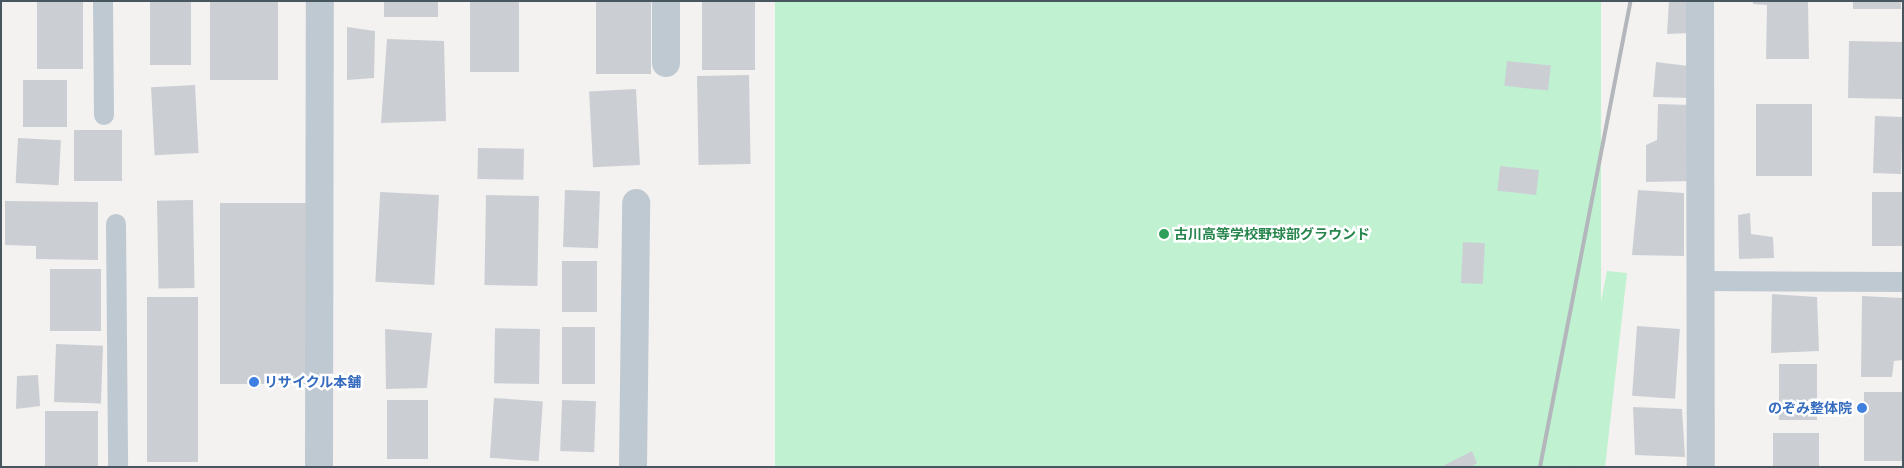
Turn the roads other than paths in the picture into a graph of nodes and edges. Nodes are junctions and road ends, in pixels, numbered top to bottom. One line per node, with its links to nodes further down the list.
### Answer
1 (103, 1): 6 (lane)
2 (320, 1): 12 (street)
3 (666, 1): 5 (street)
4 (1700, 1): 9 (street)
5 (666, 63)
6 (104, 115)
7 (636, 203): 13 (street)
8 (116, 224): 11 (lane)
9 (1700, 282): 10 (lane); 14 (street)
10 (1903, 282)
11 (118, 467)
12 (320, 467)
13 (633, 467)
14 (1701, 467)

